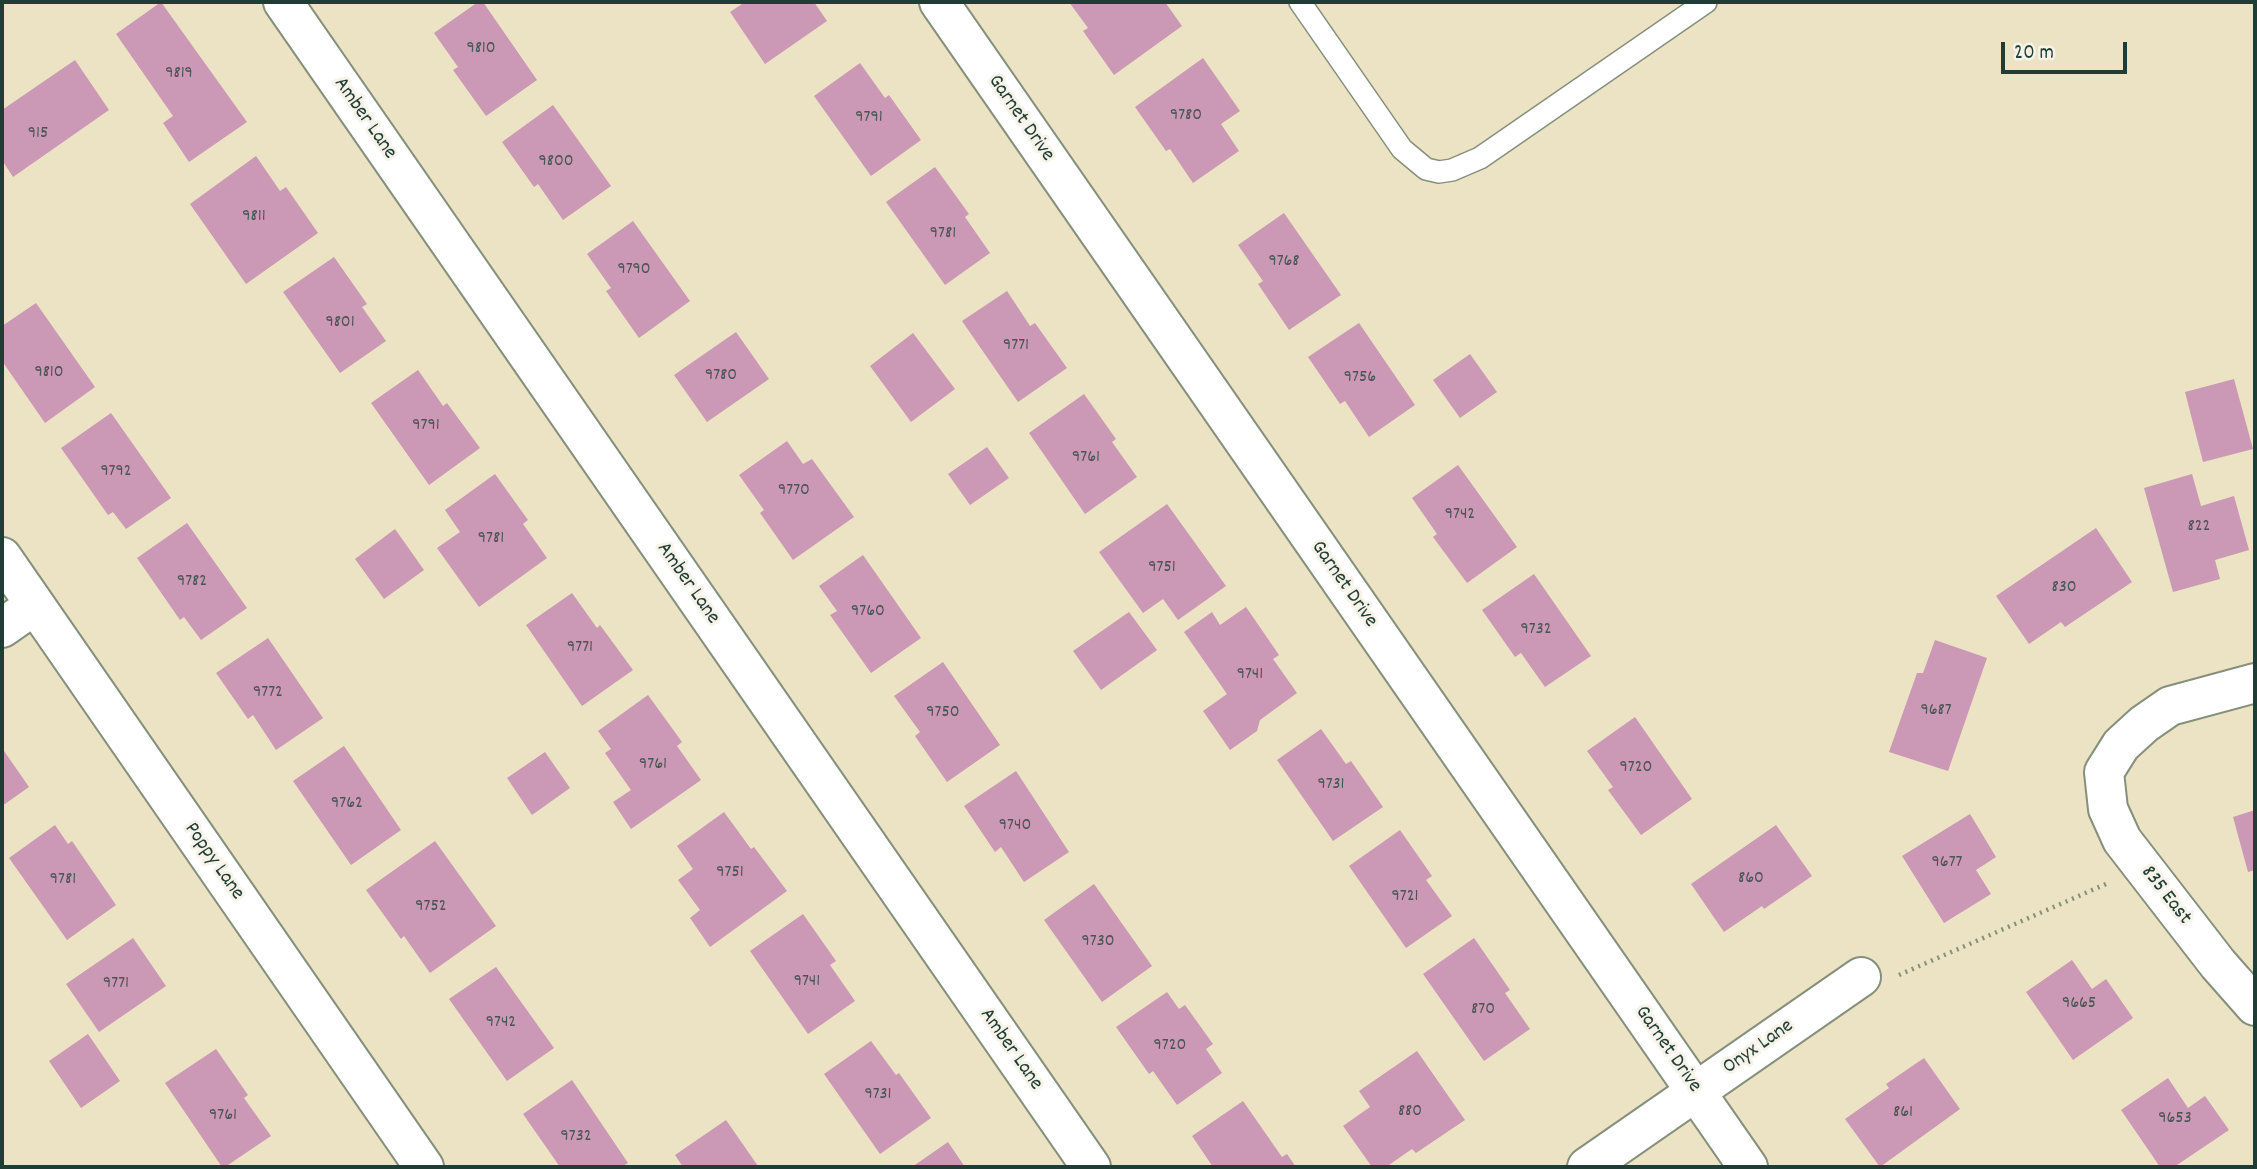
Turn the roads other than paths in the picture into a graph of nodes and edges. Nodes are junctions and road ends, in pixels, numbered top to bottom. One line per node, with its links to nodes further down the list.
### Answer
1 (283, 2): 13 (street, Amber Lane)
2 (939, 2): 11 (street, Garnet Drive)
3 (1300, 2): 4 (lane)
4 (1706, 2)
5 (2, 557): 6 (street, Poppy Lane)
6 (35, 605): 7 (street); 12 (street, Poppy Lane)
7 (2, 628)
8 (2255, 683): 10 (street, 835 East)
9 (1861, 977): 11 (street, Onyx Lane)
10 (2255, 1006)
11 (1695, 1092): 14 (street, Onyx Lane); 15 (street, Garnet Drive)
12 (424, 1167)
13 (1091, 1167)
14 (1587, 1167)
15 (1748, 1167)

